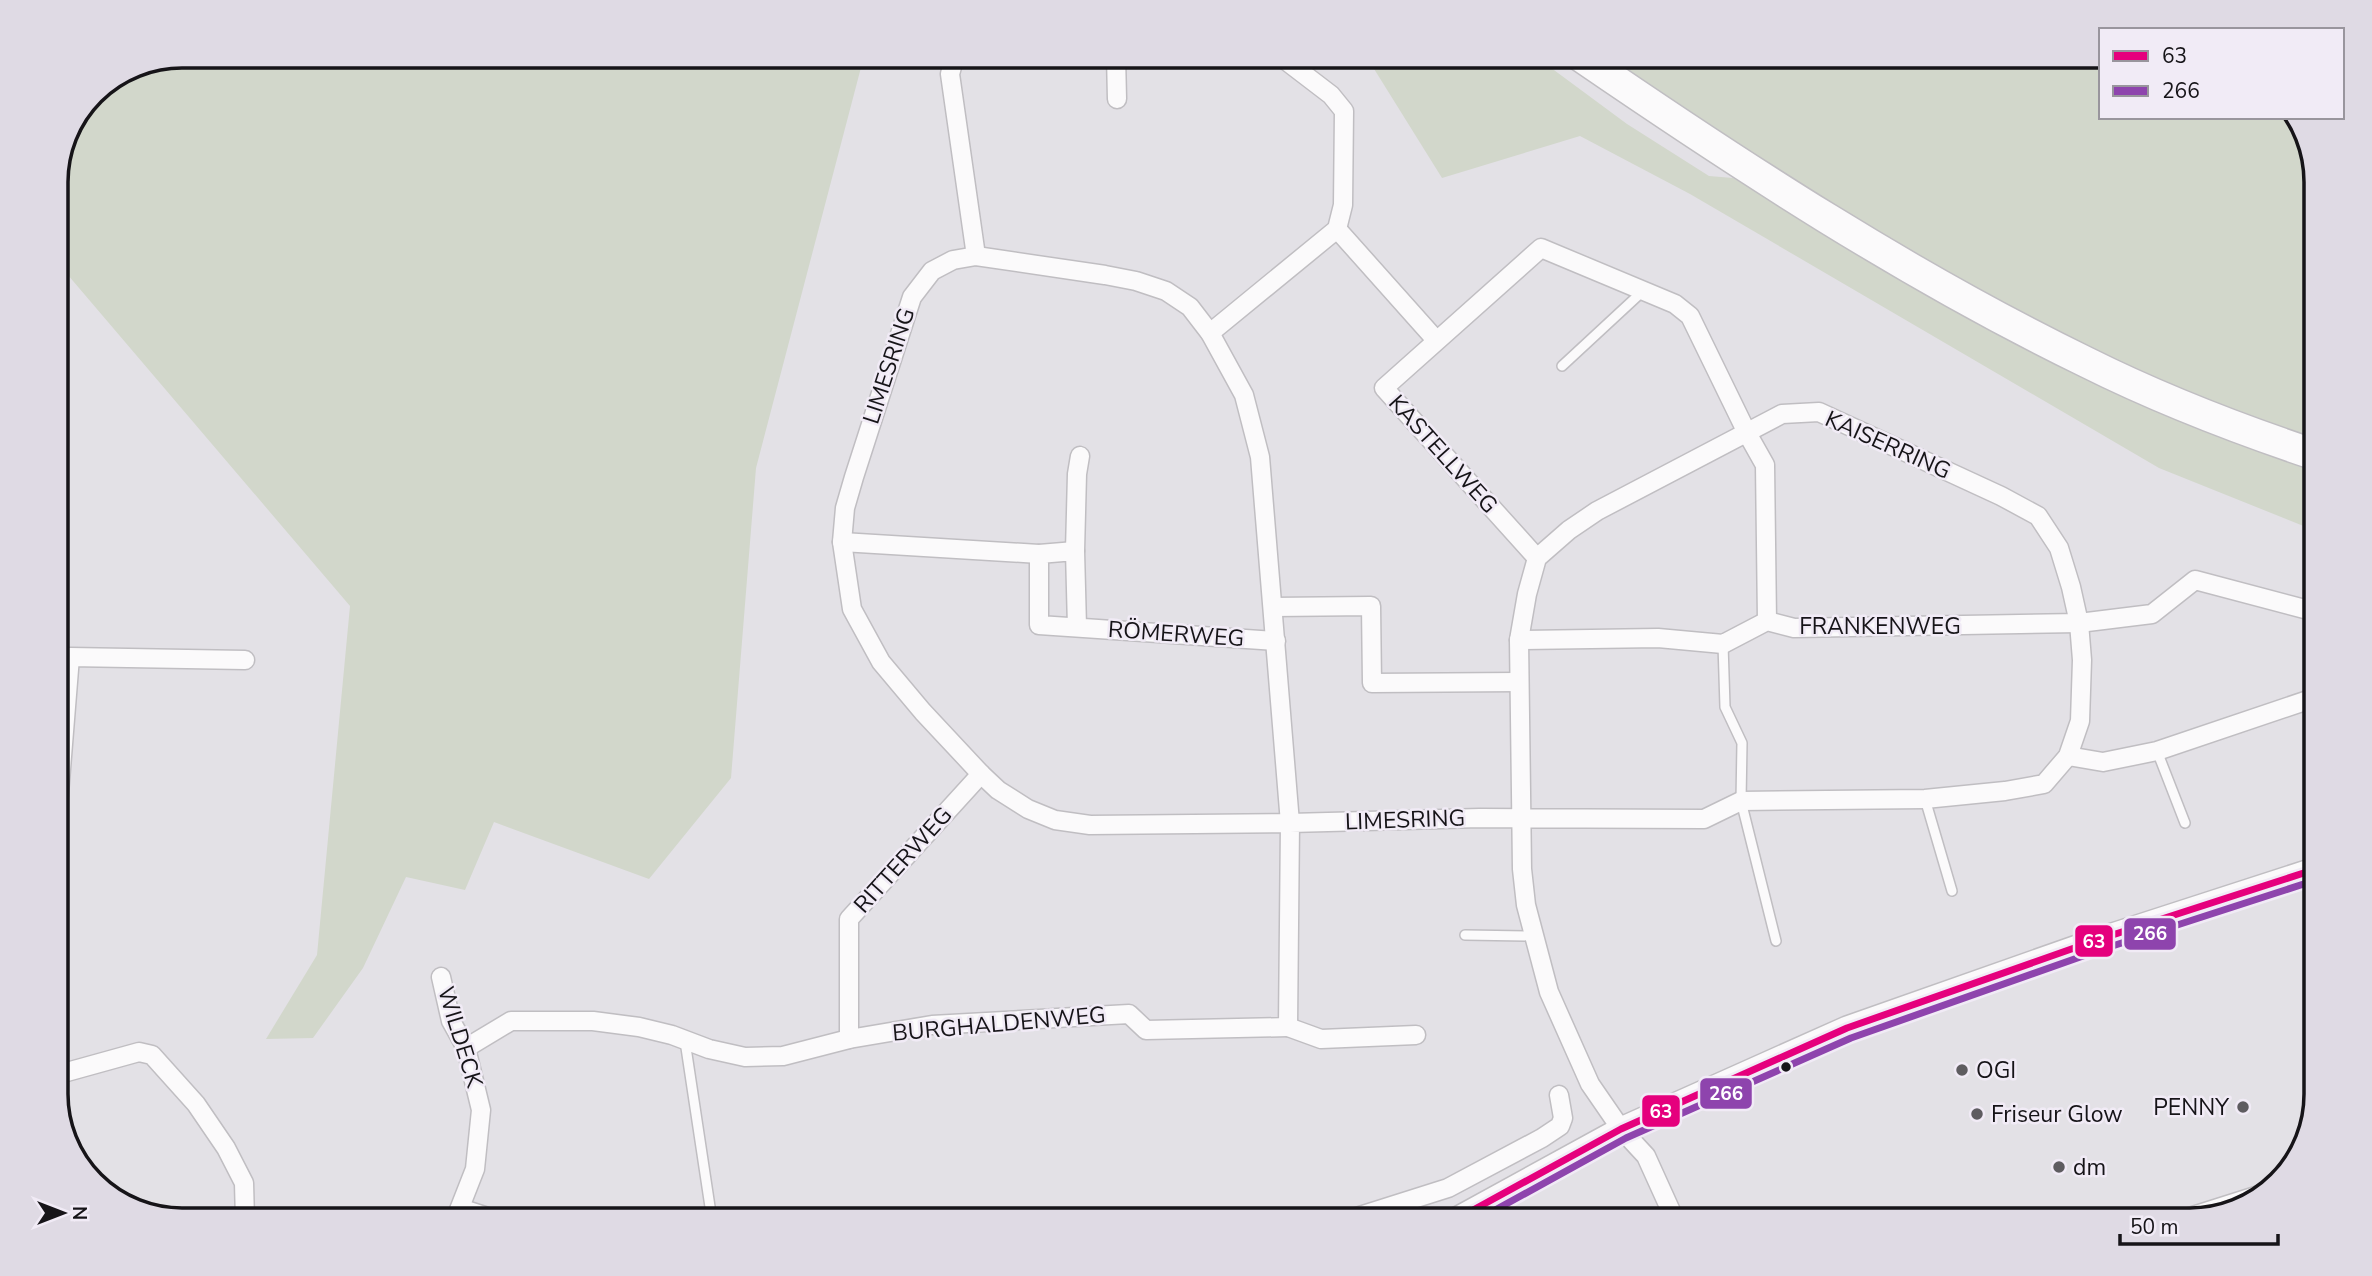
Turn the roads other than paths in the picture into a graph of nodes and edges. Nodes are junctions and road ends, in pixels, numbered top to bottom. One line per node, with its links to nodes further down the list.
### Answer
1 (952, 68): 7 (street)
2 (1116, 68): 5 (street)
3 (1296, 68): 6 (street)
4 (1598, 68): 13 (main road)
5 (1117, 99)
6 (1337, 229): 9 (street); 10 (street)
7 (976, 256): 9 (street, LIMESRING); 15 (street, LIMESRING)
8 (1644, 290): 10 (street); 11 (lane); 12 (street)
9 (1210, 333): 19 (street, LIMESRING)
10 (1436, 340): 18 (street, KASTELLWEG)
11 (1562, 366)
12 (1747, 433): 18 (street, KAISERRING); 21 (street); 22 (street, KAISERRING)
13 (2304, 451)
14 (1080, 456): 16 (street, RÖMERWEG)
15 (842, 542): 17 (street); 33 (street, LIMESRING)
16 (1075, 551): 17 (street); 23 (street, RÖMERWEG)
17 (1039, 554): 23 (street, RÖMERWEG)
18 (1537, 558): 24 (street)
19 (1273, 607): 25 (street, LIMESRING); 29 (street)
20 (2304, 609): 22 (street, FRANKENWEG)
21 (1767, 621): 22 (street, FRANKENWEG); 26 (street, FRANKENWEG)
22 (2079, 624): 32 (street, KAISERRING)
23 (1077, 627): 25 (street, RÖMERWEG)
24 (1519, 640): 26 (street); 29 (street)
25 (1276, 641): 37 (street, LIMESRING)
26 (1723, 644): 35 (lane)
27 (245, 660): 28 (street)
28 (68, 682)
29 (1519, 682): 36 (street)
30 (2304, 702): 31 (street)
31 (2157, 751): 32 (street); 38 (lane)
32 (2068, 756): 34 (street, KAISERRING)
33 (981, 774): 37 (street, LIMESRING); 48 (street, RITTERWEG)
34 (1924, 799): 35 (street, KAISERRING); 40 (lane)
35 (1741, 801): 36 (street, KAISERRING); 43 (lane)
36 (1520, 817): 37 (street, LIMESRING); 42 (street)
37 (1290, 823): 45 (street)
38 (2185, 824)
39 (2304, 873): 52 (street)
40 (1952, 891)
41 (1465, 935): 42 (lane)
42 (1534, 936): 52 (street)
43 (1776, 941)
44 (441, 976): 49 (street, WILDECK)
45 (1288, 1027): 46 (street, BURGHALDENWEG); 48 (street, BURGHALDENWEG)
46 (1416, 1035)
47 (685, 1039): 48 (street, BURGHALDENWEG); 49 (street, BURGHALDENWEG); 56 (lane)
48 (849, 1039)
49 (466, 1048): 55 (street, WILDECK)
50 (68, 1071): 54 (street)
51 (1559, 1096): 57 (street)
52 (1620, 1129): 53 (street); 60 (street)
53 (1496, 1198): 58 (street); 59 (lane)
54 (245, 1208)
55 (460, 1208)
56 (710, 1208)
57 (1385, 1208)
58 (1477, 1208)
59 (1501, 1208)
60 (1670, 1208)

